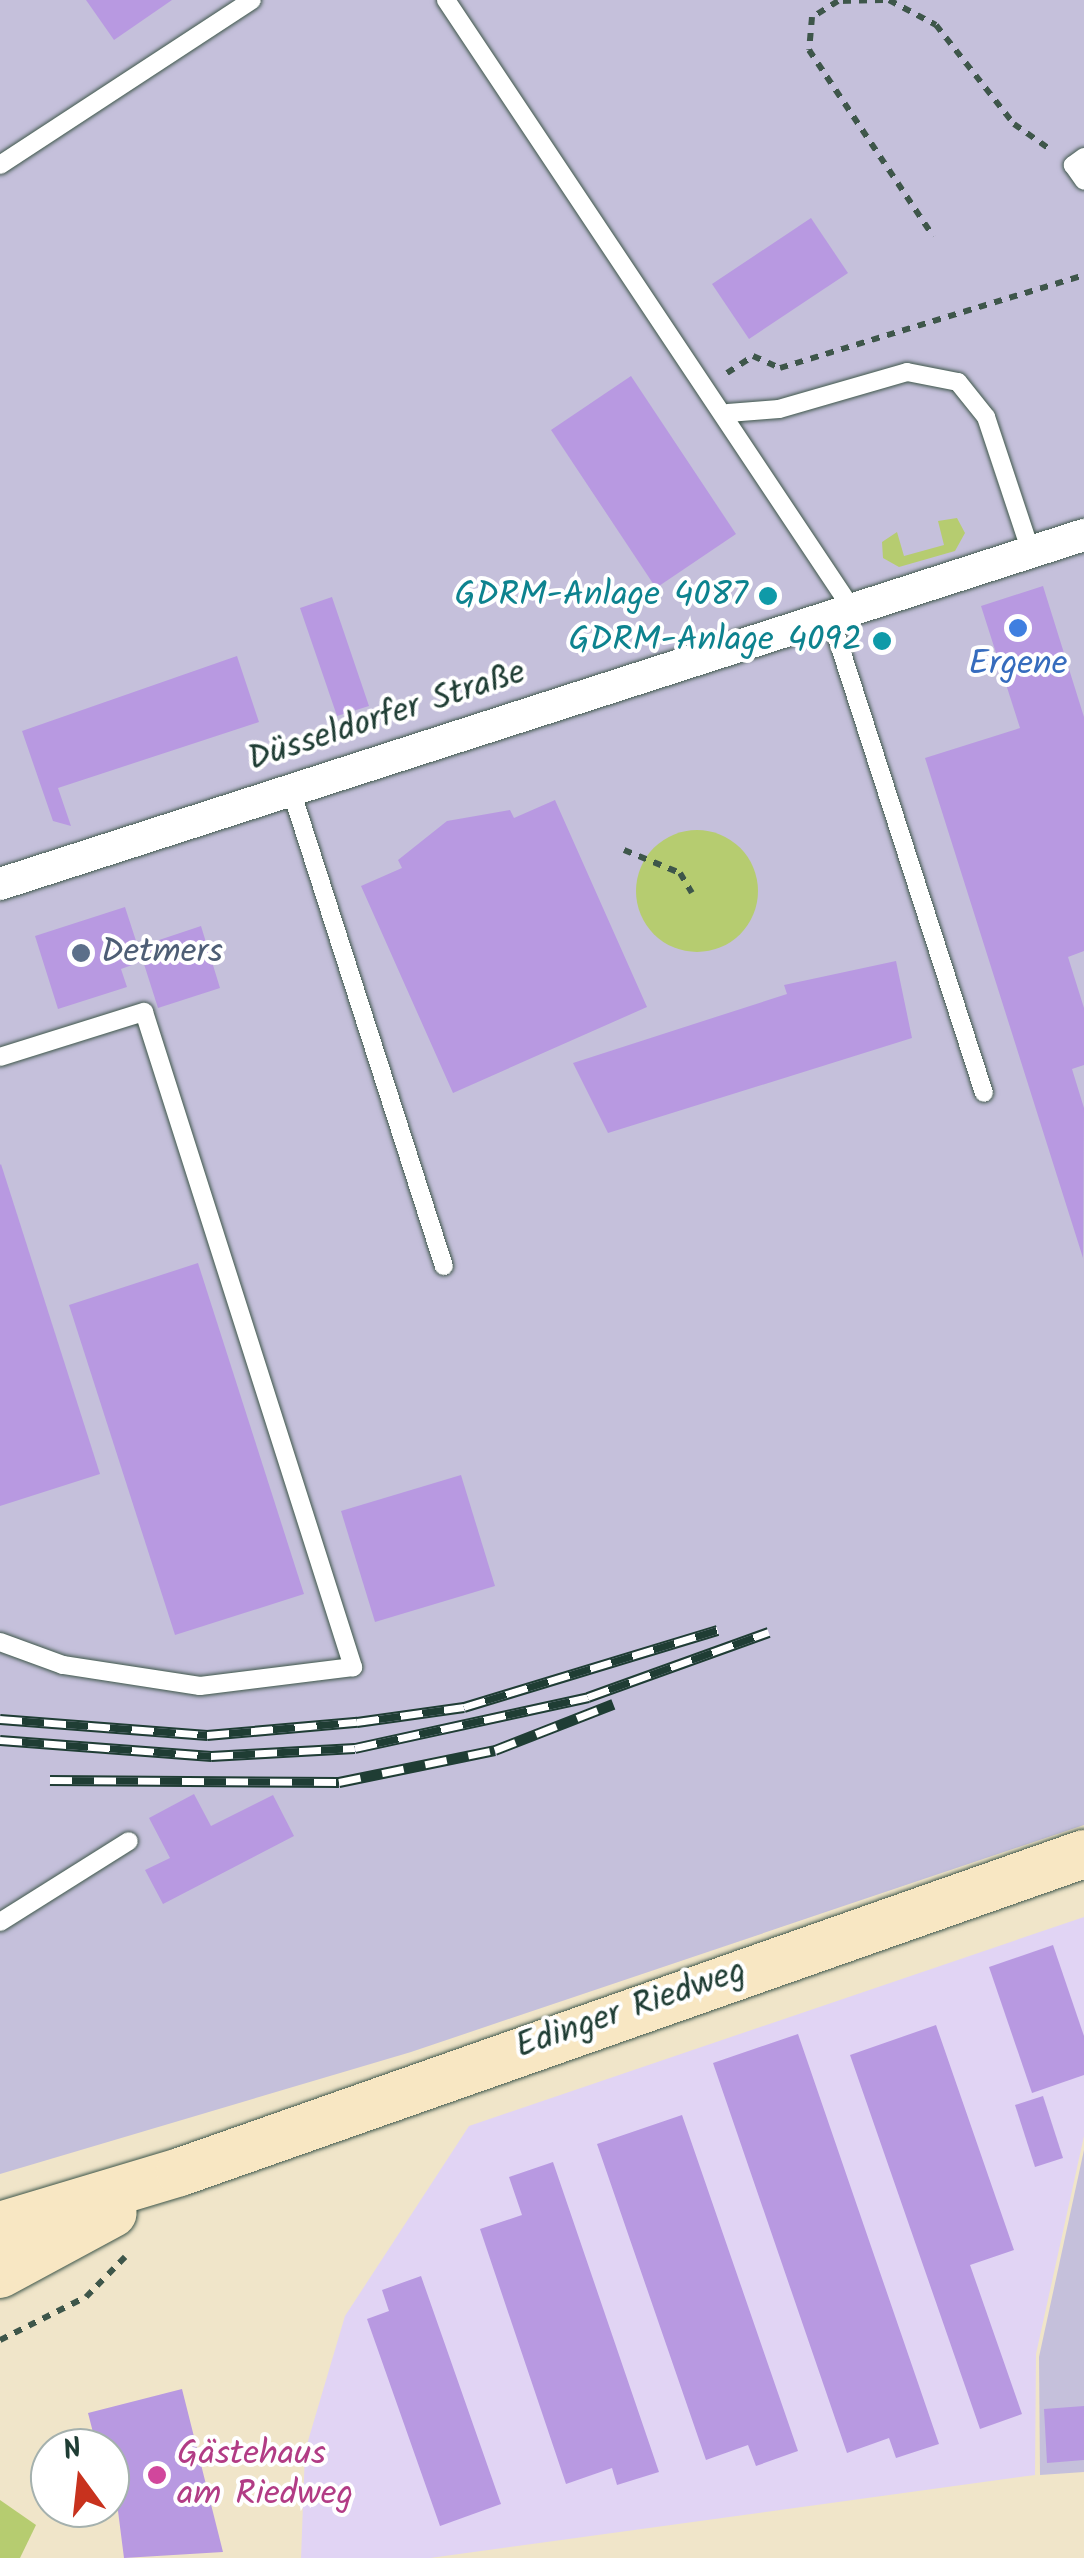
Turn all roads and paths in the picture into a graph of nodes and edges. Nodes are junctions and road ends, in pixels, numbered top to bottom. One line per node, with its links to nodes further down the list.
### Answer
1 (252, 0): 5 (lane)
2 (446, 0): 9 (lane)
3 (886, 0): 4 (path); 7 (path)
4 (1078, 161): 6 (lane)
5 (0, 165)
6 (1084, 181)
7 (933, 236)
8 (1084, 275): 9 (path)
9 (710, 385): 10 (lane)
10 (728, 412): 12 (lane); 13 (lane)
11 (1084, 535): 12 (street, Düsseldorfer Straße)
12 (1031, 552): 13 (street, Düsseldorfer Straße)
13 (841, 613): 14 (street, Düsseldorfer Straße); 19 (lane)
14 (290, 790): 16 (street, Düsseldorfer Straße); 20 (lane)
15 (624, 850): 17 (path)
16 (0, 884)
17 (692, 893)
18 (0, 1058): 21 (lane)
19 (984, 1093)
20 (444, 1266)
21 (0, 1642)
22 (129, 1841): 24 (lane)
23 (1084, 1854): 25 (main road, Edinger Riedweg)
24 (0, 1922)
25 (180, 2172): 26 (main road, Edinger Riedweg); 28 (main road, Edinger Riedweg)
26 (0, 2226)
27 (140, 2242): 29 (path)
28 (0, 2274)
29 (0, 2340)

